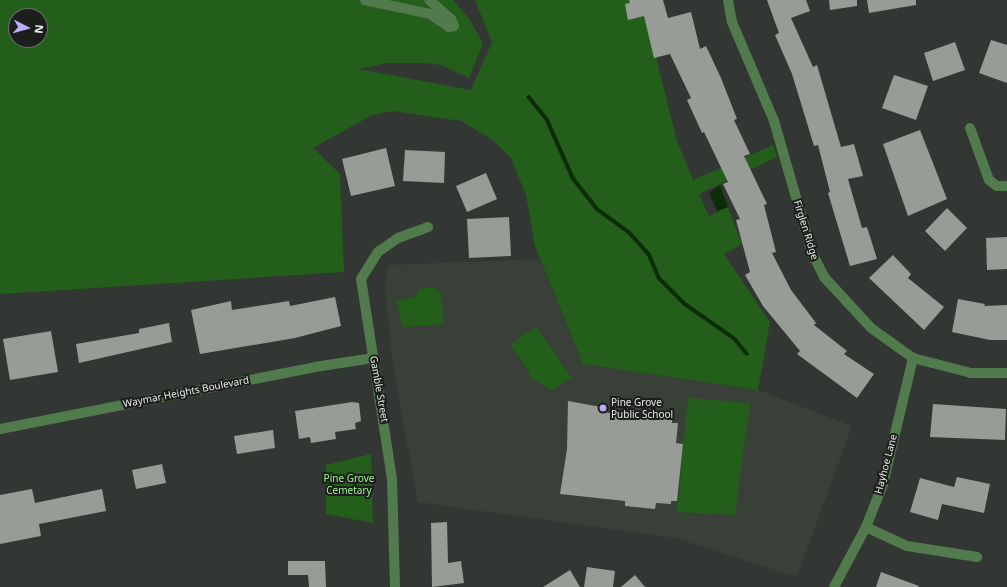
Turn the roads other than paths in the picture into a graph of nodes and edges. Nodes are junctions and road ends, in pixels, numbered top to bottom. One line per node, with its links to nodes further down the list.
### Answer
1 (365, 0): 2 (street)
2 (429, 0)
3 (728, 0): 8 (street, Firglen Ridge)
4 (970, 128): 5 (street)
5 (1007, 186)
6 (428, 227): 7 (street, Gamble Street)
7 (373, 358): 10 (street, Waymar Heights Boulevard); 13 (street, Gamble Street)
8 (913, 358): 9 (street, Firglen Ridge); 11 (street, Hayhoe Lane)
9 (1007, 373)
10 (0, 429)
11 (866, 527): 12 (street); 14 (street, Hayhoe Lane)
12 (977, 557)
13 (395, 587)
14 (834, 587)

